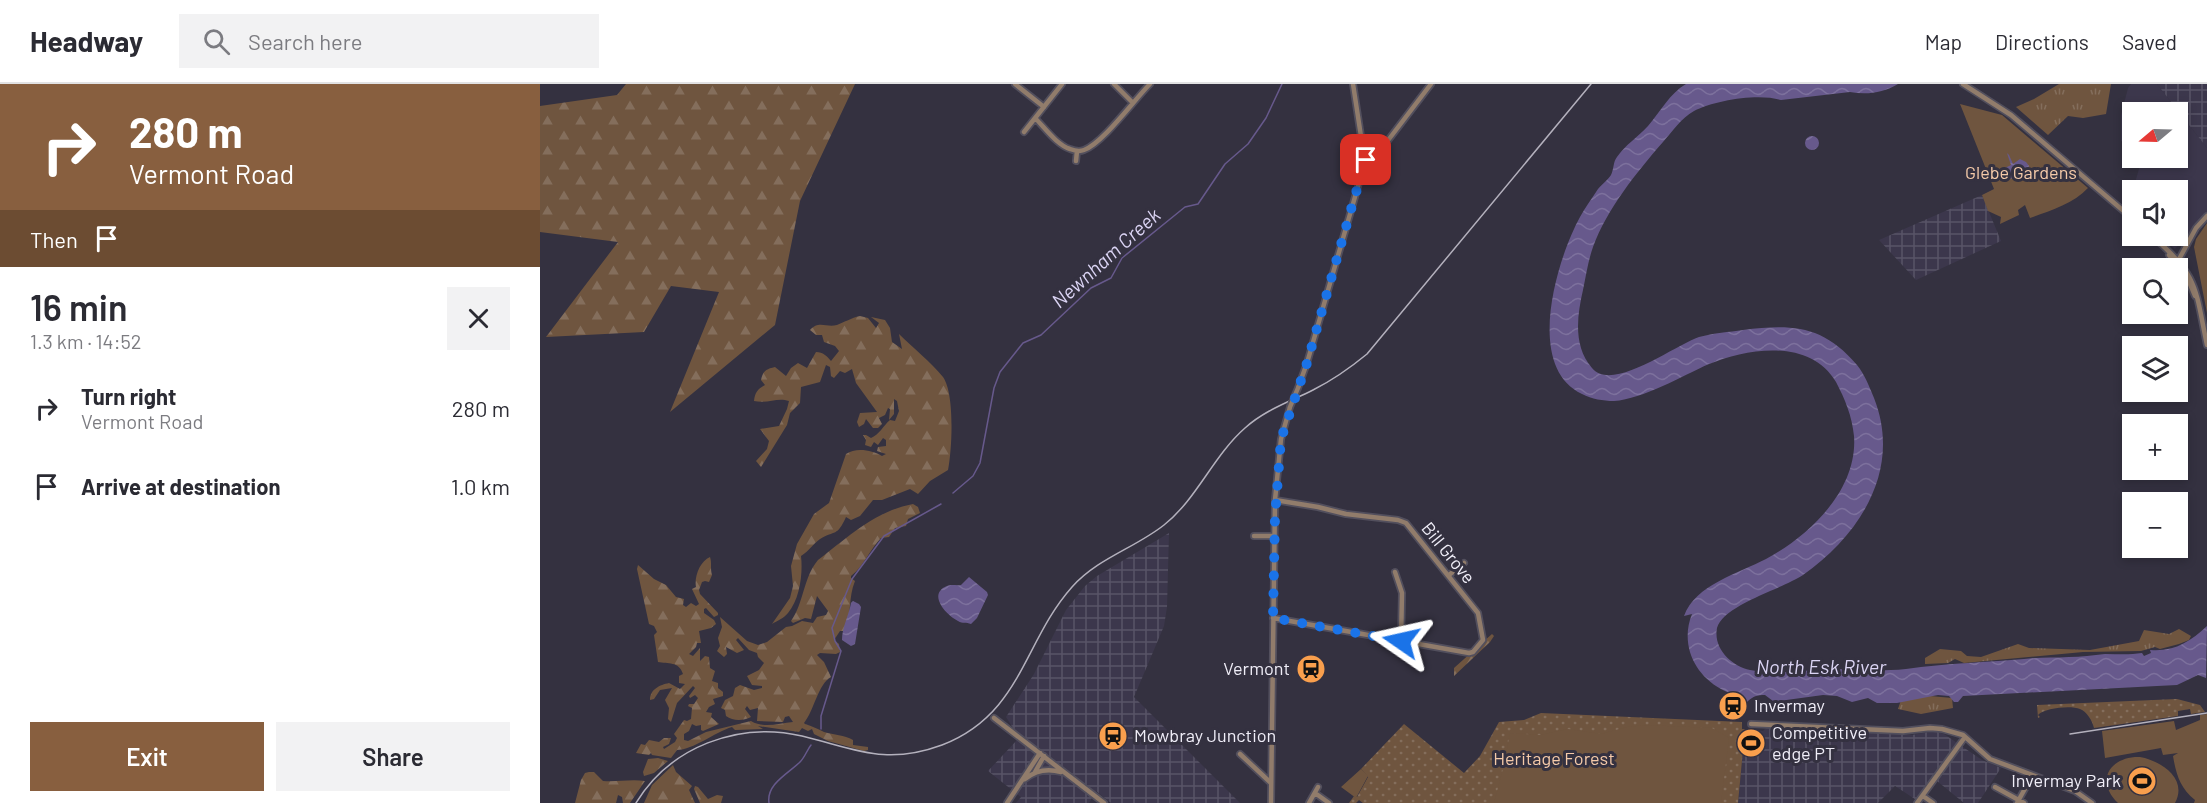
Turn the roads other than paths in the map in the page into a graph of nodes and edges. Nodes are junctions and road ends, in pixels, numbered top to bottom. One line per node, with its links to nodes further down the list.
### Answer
1 (1015, 84): 9 (street)
2 (1062, 84): 9 (street)
3 (1113, 84): 8 (street)
4 (1150, 84): 8 (street)
5 (1353, 84): 14 (street)
6 (1431, 84): 14 (street)
7 (1963, 84): 15 (street)
8 (1132, 102): 12 (street)
9 (1044, 107): 10 (street)
10 (1035, 118): 11 (street); 12 (street)
11 (1024, 132)
12 (1077, 151): 13 (street)
13 (1076, 161)
14 (1370, 164): 22 (street, bridge)
15 (2122, 210)
16 (2207, 216): 19 (street)
17 (2162, 246): 18 (street)
18 (2175, 258)
19 (2178, 258)
20 (2188, 276): 21 (street)
21 (2207, 345)
22 (1275, 500): 24 (street); 27 (street, Bill Grove)
23 (1254, 536): 24 (street)
24 (1274, 536): 28 (street)
25 (1464, 563): 27 (street)
26 (1395, 572): 29 (street)
27 (1449, 575): 29 (street, Bill Grove)
28 (1273, 618): 29 (street); 38 (street)
29 (1401, 641)
30 (994, 718): 34 (street)
31 (1751, 724): 32 (street)
32 (1965, 737): 37 (street); 42 (street)
33 (1240, 754): 38 (street)
34 (1042, 755): 35 (street); 36 (street)
35 (1034, 770): 36 (street); 44 (street)
36 (1068, 775): 45 (street)
37 (2032, 776): 43 (street); 52 (street)
38 (1271, 783): 46 (street)
39 (1318, 787): 41 (street)
40 (1995, 787): 43 (street)
41 (1315, 793): 47 (street); 48 (street)
42 (1923, 796): 49 (street); 50 (street)
43 (2018, 801): 51 (street)
44 (1007, 803)
45 (1104, 803)
46 (1271, 803)
47 (1310, 803)
48 (1329, 803)
49 (1917, 803)
50 (1932, 803)
51 (2024, 803)
52 (2092, 803)

